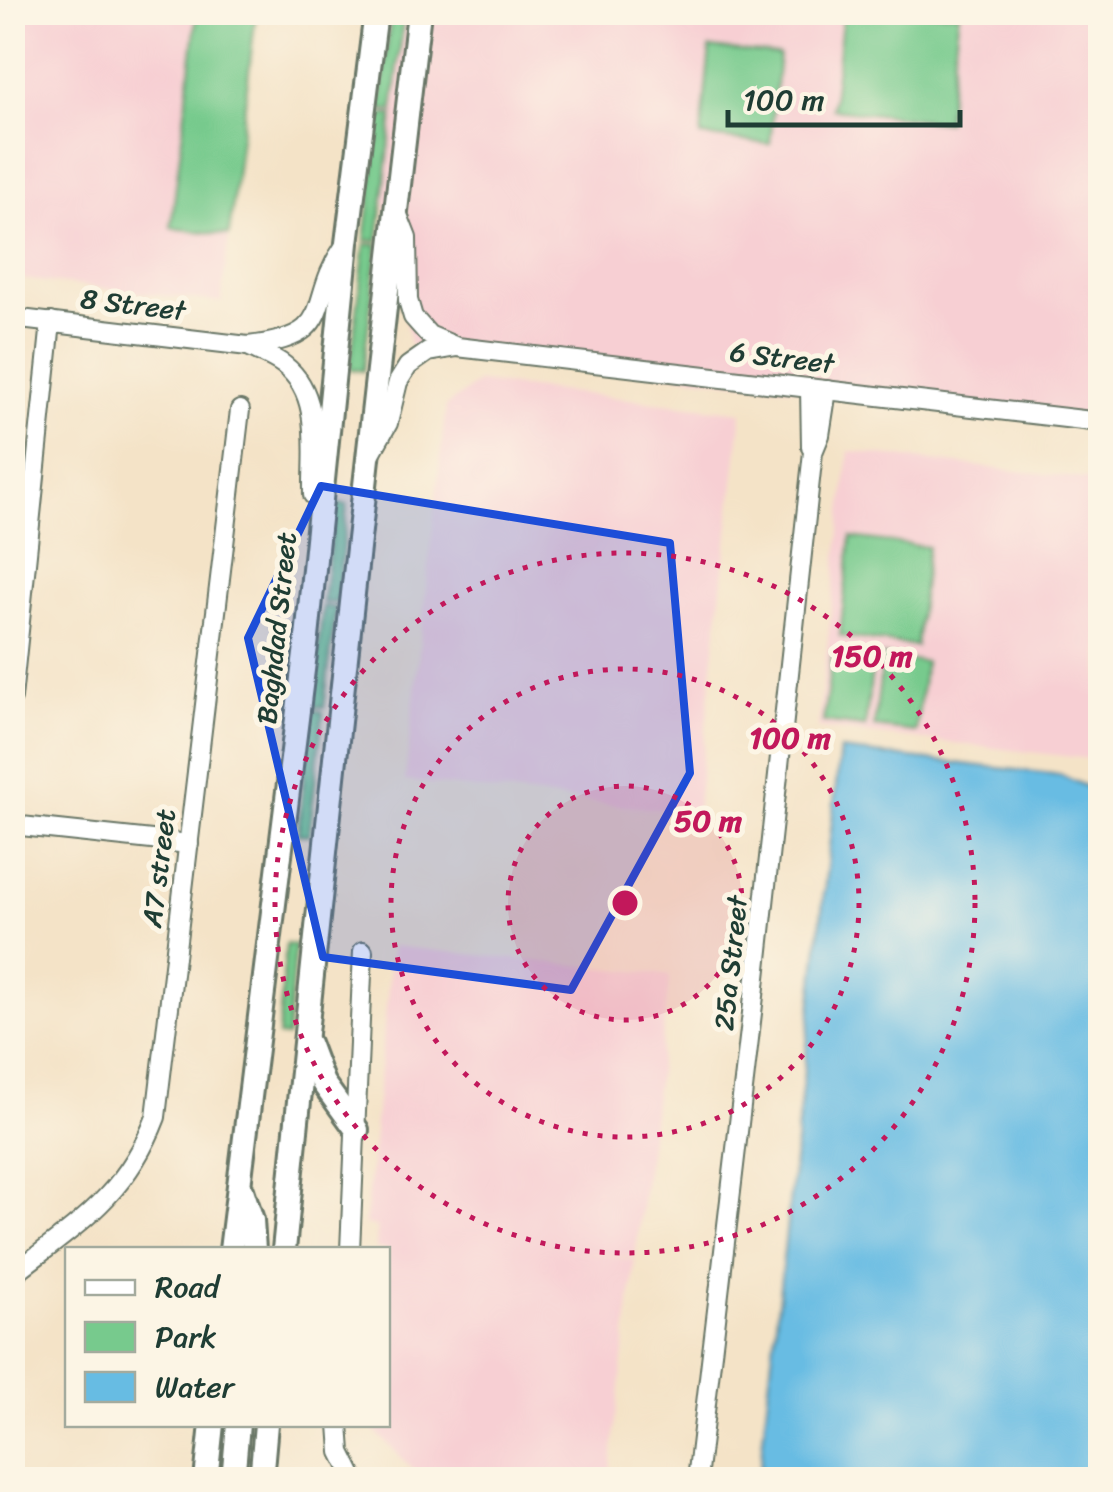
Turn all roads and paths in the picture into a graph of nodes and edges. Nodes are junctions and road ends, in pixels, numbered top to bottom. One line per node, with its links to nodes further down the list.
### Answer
1 (376, 12): 4 (main road, Baghdad Street)
2 (420, 16): 3 (main road)
3 (398, 214): 8 (street, 6 Street); 12 (main road)
4 (347, 243): 7 (street, 8 Street); 13 (main road, Baghdad Street)
5 (12, 318): 6 (street, 8 Street)
6 (51, 322): 7 (street, 8 Street); 14 (street)
7 (248, 346): 13 (street, 8 Street)
8 (457, 346): 9 (street, 6 Street); 12 (street, 6 Street)
9 (818, 389): 11 (street, 6 Street); 36 (street, 25a Street)
10 (240, 410): 17 (street, A7 street)
11 (1100, 422)
12 (370, 456): 19 (main road)
13 (313, 562): 21 (main road, Baghdad Street)
14 (16, 630): 15 (street)
15 (12, 698)
16 (12, 825): 17 (street)
17 (189, 844): 26 (street, A7 street)
18 (363, 951): 20 (street)
19 (306, 1034): 20 (main road); 24 (main road)
20 (356, 1130): 25 (street)
21 (238, 1182): 22 (main road, Baghdad Street); 23 (main road)
22 (231, 1247)
23 (254, 1247)
24 (284, 1247)
25 (350, 1247)
26 (12, 1275)
27 (238, 1427): 34 (main road)
28 (266, 1427): 31 (main road)
29 (340, 1427): 35 (street)
30 (211, 1435): 32 (main road); 33 (main road)
31 (264, 1472)
32 (193, 1480)
33 (206, 1480)
34 (232, 1480)
35 (355, 1480)
36 (698, 1480)

